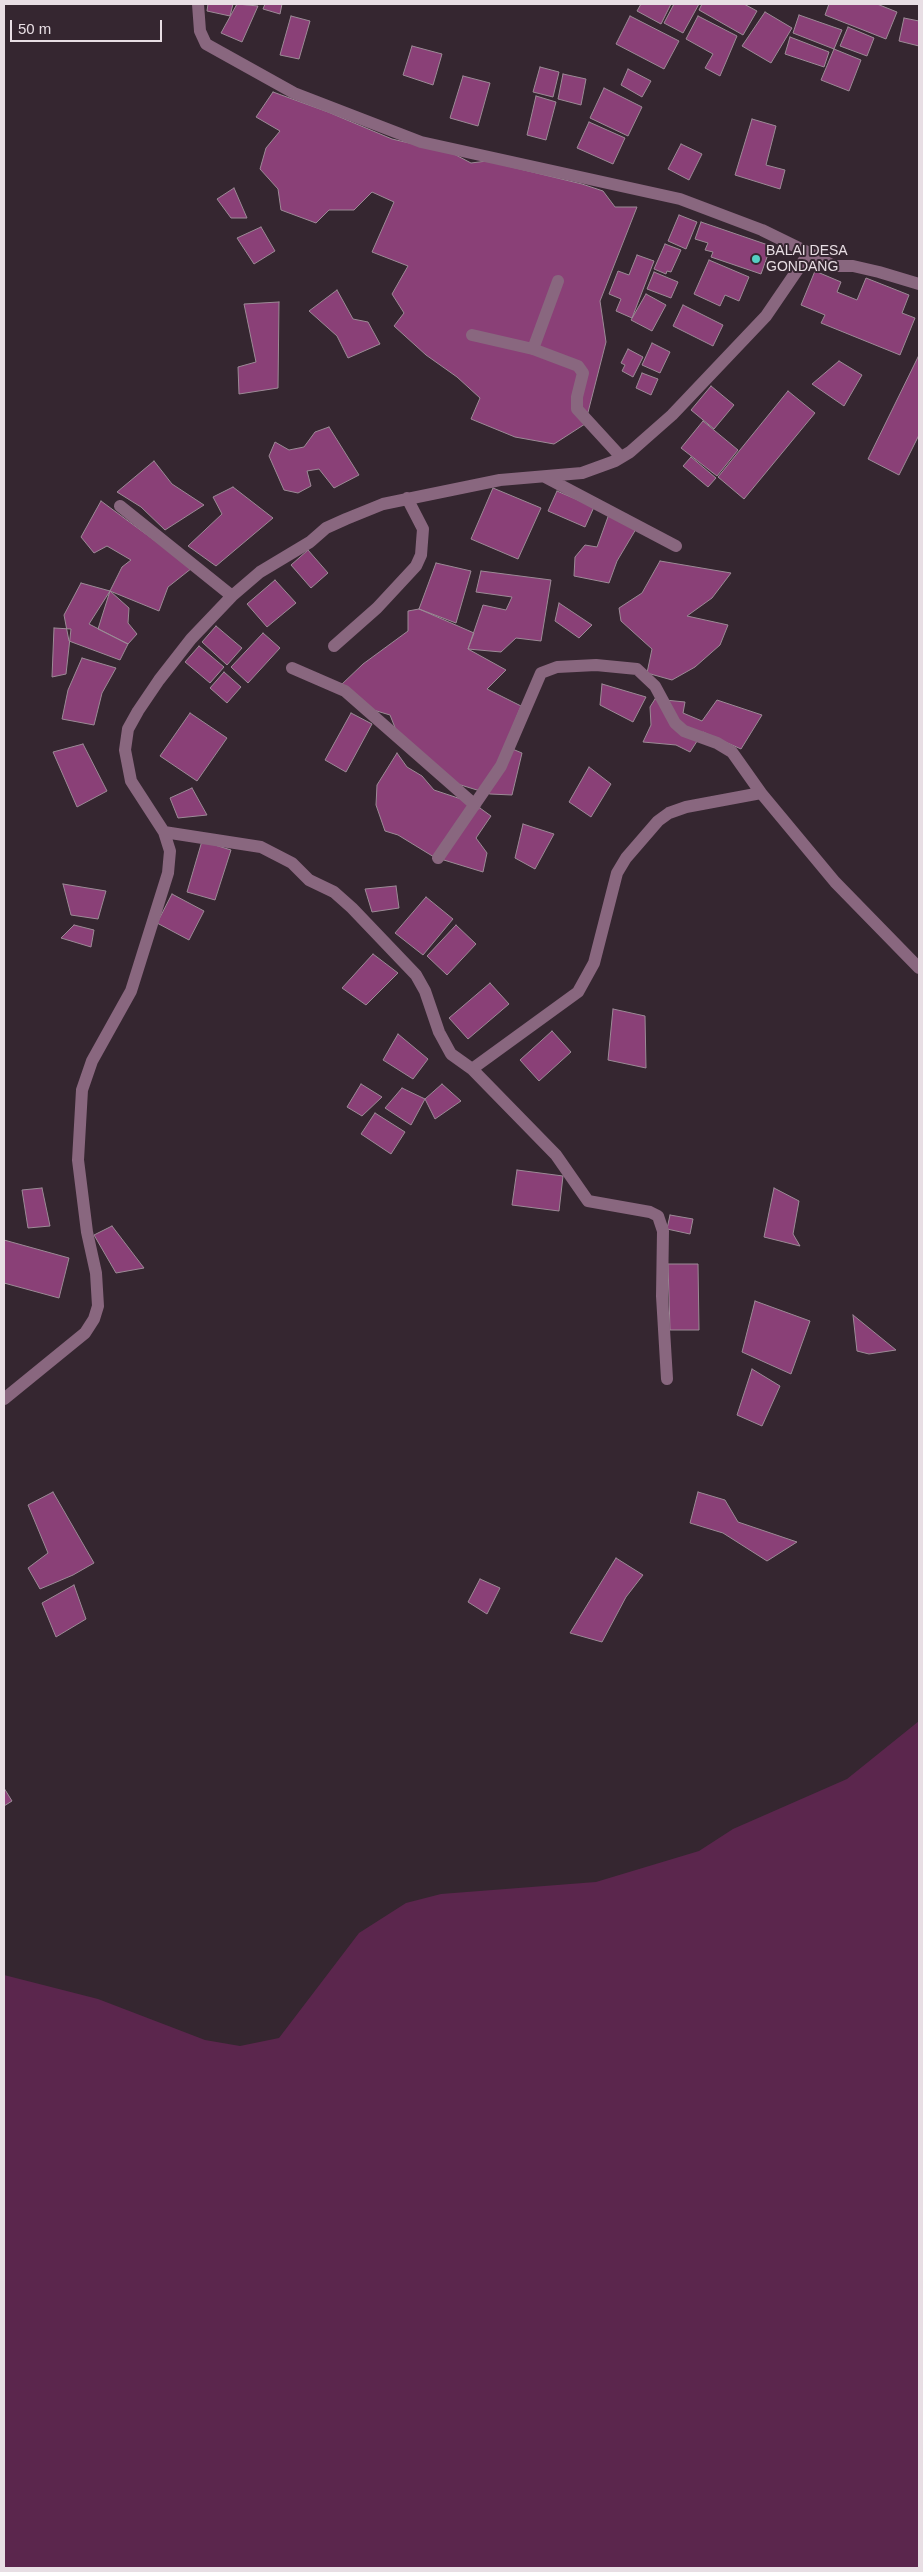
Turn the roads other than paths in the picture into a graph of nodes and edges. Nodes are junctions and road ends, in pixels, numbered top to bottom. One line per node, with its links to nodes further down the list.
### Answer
1 (198, 4): 2 (street)
2 (809, 253): 4 (street); 7 (street)
3 (558, 281): 6 (street)
4 (919, 284)
5 (472, 335): 6 (street)
6 (533, 349): 7 (street)
7 (621, 457): 8 (street)
8 (545, 477): 9 (street); 11 (street)
9 (407, 498): 12 (street); 13 (street)
10 (120, 506): 12 (street)
11 (676, 546)
12 (232, 596): 17 (street)
13 (334, 646)
14 (292, 668): 16 (street)
15 (761, 793): 16 (street); 19 (street); 20 (street)
16 (475, 805): 18 (street)
17 (164, 832): 20 (street); 22 (street)
18 (438, 858)
19 (919, 968)
20 (472, 1068): 21 (street)
21 (668, 1380)
22 (4, 1399)

